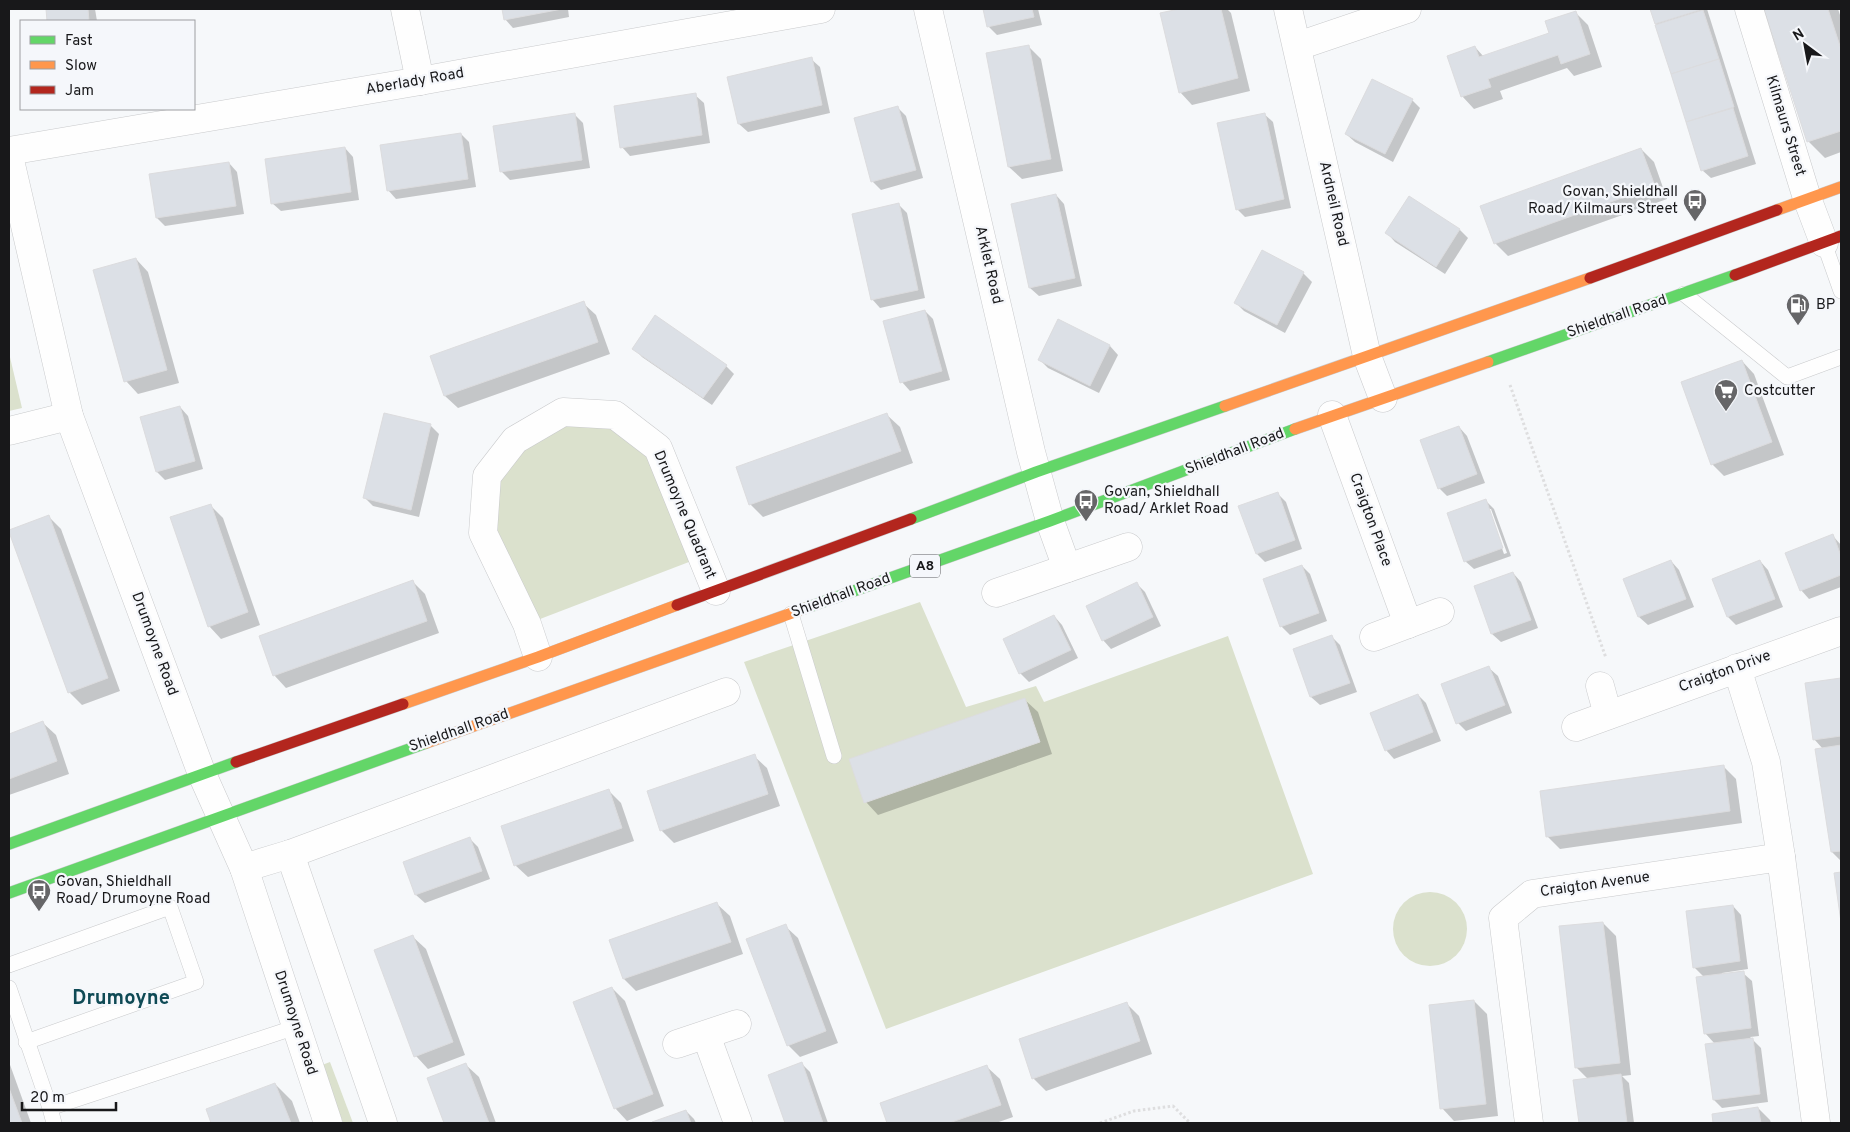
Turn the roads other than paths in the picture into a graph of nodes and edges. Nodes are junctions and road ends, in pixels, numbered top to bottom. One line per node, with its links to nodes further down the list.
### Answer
1 (405, 9): 8 (street)
2 (821, 9): 8 (street, Aberlady Road)
3 (928, 9): 22 (street, Arklet Road)
4 (1288, 9): 7 (street, Ardneil Road)
5 (1405, 9): 7 (street)
6 (1749, 9): 12 (street, Kilmaurs Street)
7 (1298, 46): 16 (street, Ardneil Road)
8 (420, 81): 9 (street, Aberlady Road)
9 (9, 151)
10 (9, 156): 20 (street, Drumoyne Road)
11 (1841, 187): 12 (main road)
12 (1807, 198): 13 (street, Kilmaurs Street); 16 (main road)
13 (1833, 239): 14 (lane); 15 (main road, Shieldhall Road / A8)
14 (1841, 291)
15 (1684, 294): 17 (lane); 18 (main road, Shieldhall Road / A8)
16 (1367, 356): 18 (street, Ardneil Road); 22 (main road)
17 (1841, 357)
18 (1383, 398): 19 (main road, Shieldhall Road / A8)
19 (1332, 415): 23 (main road, Shieldhall Road / A8); 30 (street, Craigton Place)
20 (69, 416): 21 (street); 40 (street, Drumoyne Road)
21 (9, 431)
22 (1036, 472): 23 (street, Arklet Road); 26 (main road)
23 (1050, 521): 25 (street, Arklet Road); 29 (main road, Shieldhall Road / A8)
24 (1128, 547): 25 (street)
25 (1067, 568): 27 (street)
26 (716, 591): 33 (main road); 33 (street, Drumoyne Quadrant)
27 (996, 593)
28 (1440, 612): 30 (street)
29 (791, 614): 39 (lane); 41 (main road, Shieldhall Road / A8)
30 (1408, 624): 32 (street)
31 (1841, 630): 34 (street, Craigton Drive)
32 (1374, 637)
33 (538, 657): 40 (main road)
34 (1736, 668): 37 (street, Craigton Drive); 44 (street)
35 (1600, 686): 37 (street)
36 (726, 692): 43 (street)
37 (1608, 715): 38 (street, Craigton Drive)
38 (1576, 727)
39 (834, 756)
40 (202, 774): 41 (street, Drumoyne Road); 42 (main road)
41 (220, 816): 45 (street, Drumoyne Road); 46 (main road, Shieldhall Road / A8)
42 (9, 844)
43 (290, 854): 45 (street); 57 (street)
44 (1781, 857): 59 (street, Craigton Avenue); 60 (street)
45 (244, 868): 50 (street, Drumoyne Road)
46 (9, 893)
47 (9, 965): 52 (lane)
48 (9, 988): 52 (lane)
49 (737, 1024): 51 (street)
50 (296, 1027): 54 (lane); 56 (street, Drumoyne Road)
51 (706, 1035): 53 (street); 58 (street)
52 (26, 1042): 54 (lane)
53 (677, 1044)
54 (50, 1108): 55 (lane)
55 (54, 1123)
56 (328, 1123)
57 (383, 1123)
58 (738, 1123)
59 (1529, 1123)
60 (1816, 1123)

